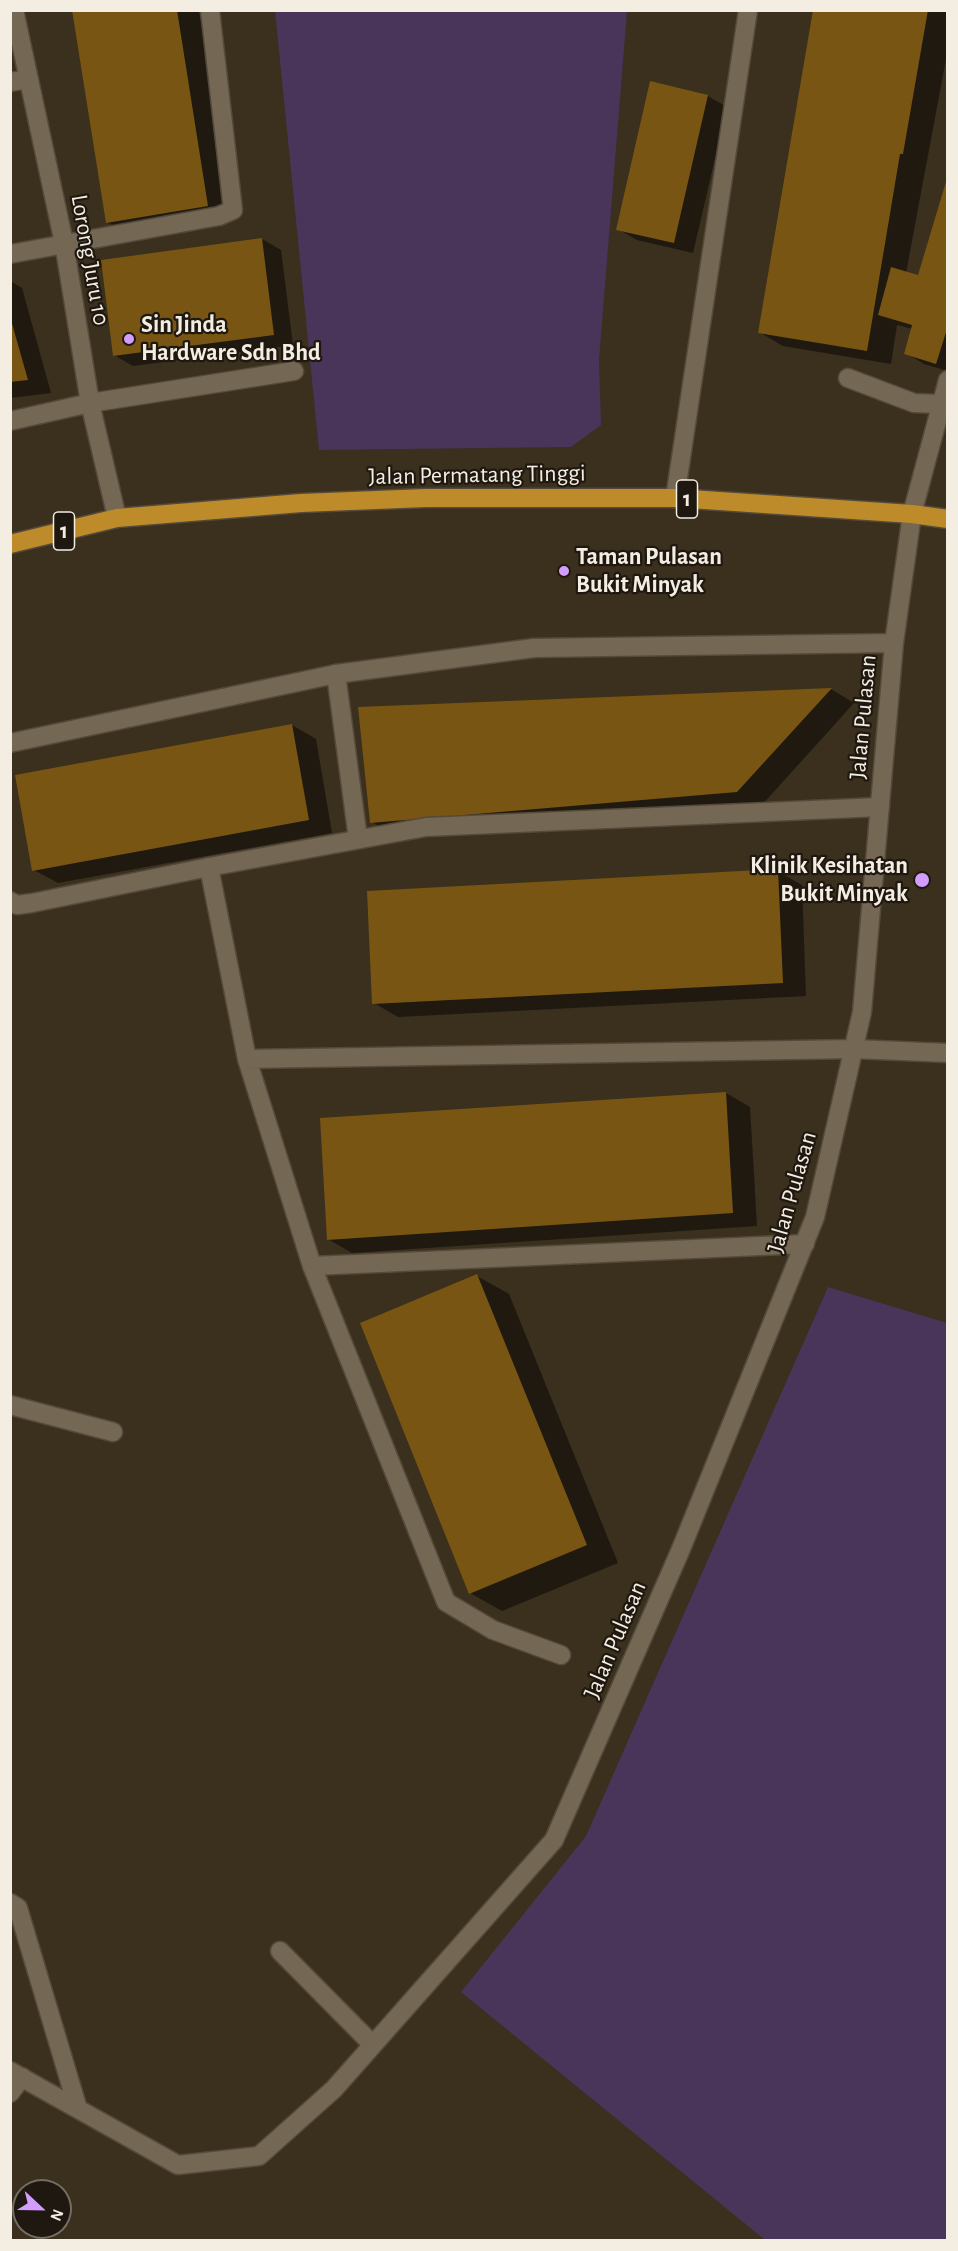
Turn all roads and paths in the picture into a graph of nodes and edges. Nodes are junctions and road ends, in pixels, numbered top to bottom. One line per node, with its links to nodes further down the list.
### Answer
1 (14, 10): 4 (street, Lorong Juru 10)
2 (210, 10): 6 (street)
3 (748, 10): 14 (street)
4 (29, 79): 5 (street); 6 (street, Lorong Juru 10)
5 (10, 82)
6 (64, 243): 7 (street); 11 (street, Lorong Juru 10)
7 (10, 254)
8 (294, 371): 11 (street)
9 (848, 378): 12 (street)
10 (948, 380): 12 (street, Jalan Pulasan)
11 (90, 403): 13 (street); 16 (street, Lorong Juru 10)
12 (940, 404): 15 (street, Jalan Pulasan)
13 (10, 421)
14 (675, 498): 15 (highway, Jalan Permatang Tinggi / 1); 16 (highway, Jalan Permatang Tinggi / 1)
15 (912, 514): 17 (highway, Jalan Permatang Tinggi / 1); 19 (street, Jalan Pulasan)
16 (117, 518): 18 (highway, Jalan Permatang Tinggi / 1)
17 (948, 519)
18 (10, 544)
19 (894, 643): 20 (street); 22 (street, Jalan Pulasan)
20 (336, 674): 21 (street); 23 (street)
21 (10, 744)
22 (880, 807): 23 (street); 26 (street, Jalan Pulasan)
23 (358, 839): 24 (street)
24 (208, 867): 25 (street); 28 (street)
25 (10, 901)
26 (854, 1049): 27 (street); 28 (street); 29 (street, Jalan Pulasan)
27 (948, 1053)
28 (247, 1059): 30 (street)
29 (805, 1244): 30 (street); 36 (street, Jalan Pulasan)
30 (312, 1266): 33 (street)
31 (10, 1406): 32 (street)
32 (113, 1432)
33 (561, 1656)
34 (10, 1903): 39 (street)
35 (280, 1951): 36 (street)
36 (373, 2045): 39 (street, Jalan Pulasan)
37 (16, 2074): 38 (street); 39 (street, Jalan Pulasan)
38 (10, 2093)
39 (78, 2109)

